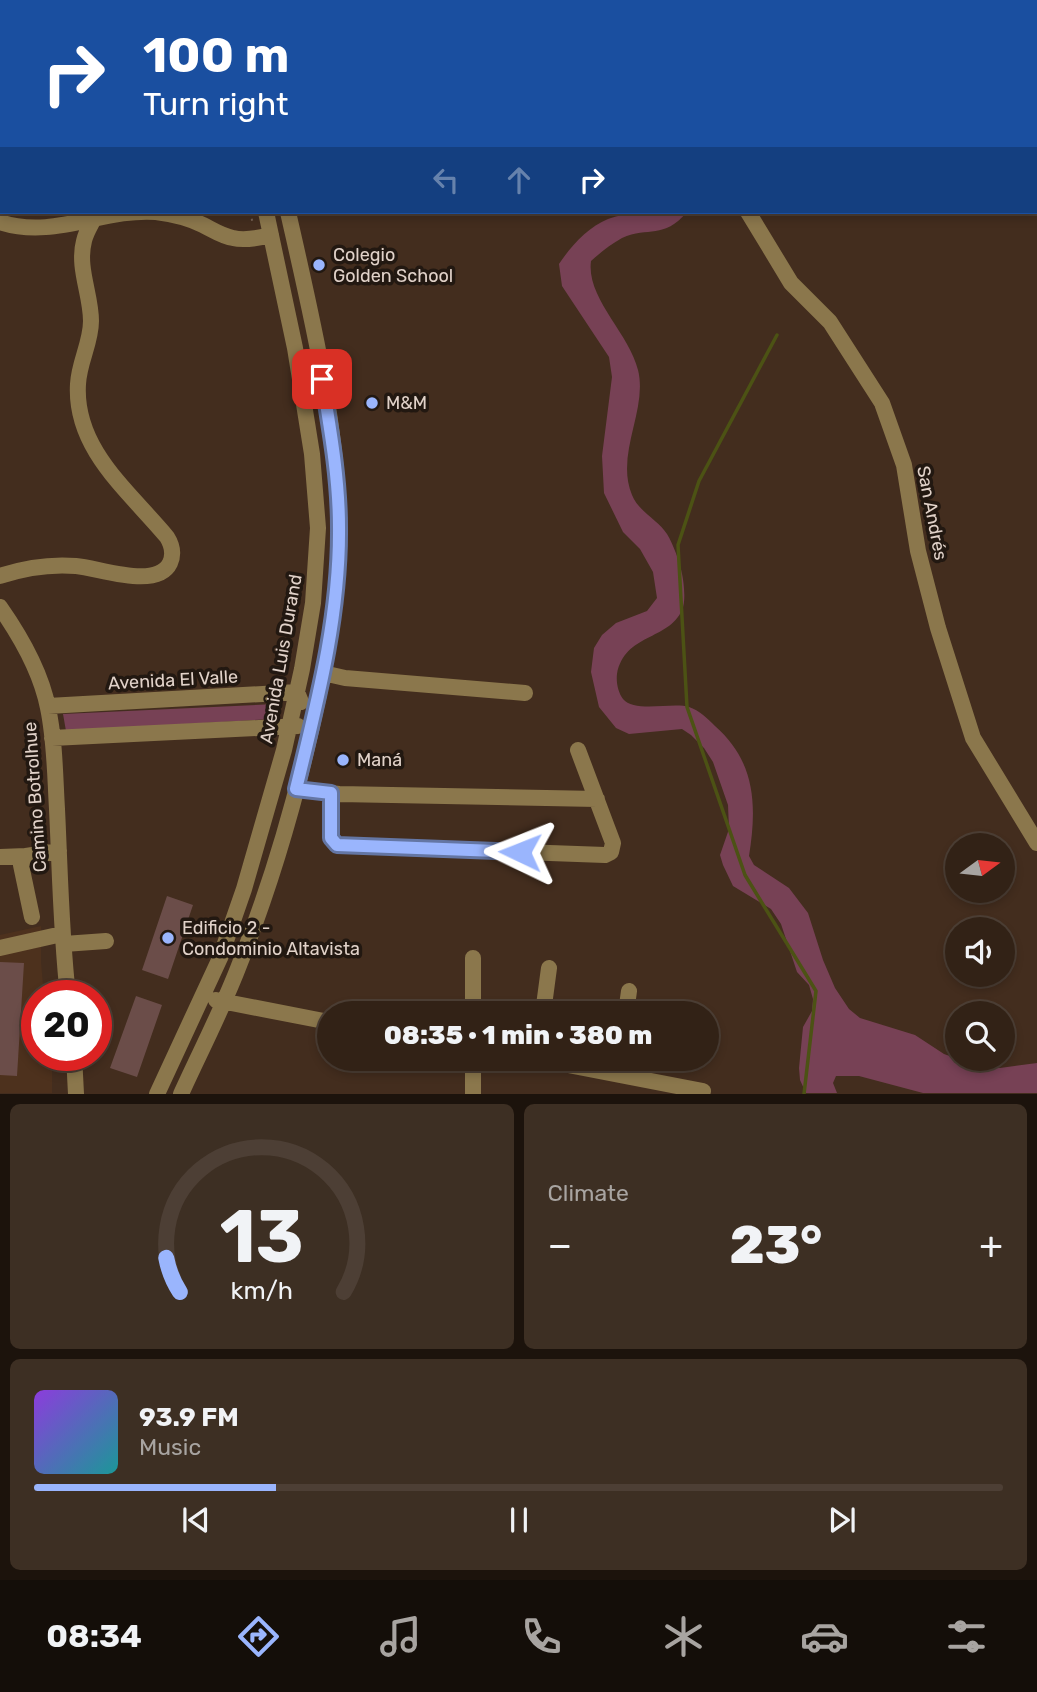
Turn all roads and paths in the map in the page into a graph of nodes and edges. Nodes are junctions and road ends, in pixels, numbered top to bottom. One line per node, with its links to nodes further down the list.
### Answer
1 (113, 214): 7 (street)
2 (164, 214): 9 (street)
3 (251, 214): 9 (path)
4 (265, 214): 9 (street, Avenida Luis Durand)
5 (288, 214): 12 (street)
6 (749, 214): 23 (street, San Andrés)
7 (95, 216): 8 (street); 10 (street)
8 (0, 222)
9 (264, 236): 13 (street, Avenida Luis Durand)
10 (0, 576)
11 (0, 607): 15 (street, Camino Botrolhue)
12 (323, 673): 14 (street); 16 (street)
13 (297, 692): 15 (street, Avenida El Valle); 16 (street); 17 (street, Avenida Luis Durand)
14 (525, 693)
15 (48, 706): 18 (street, Camino Botrolhue)
16 (312, 725): 17 (street); 20 (street)
17 (290, 726): 18 (street); 36 (street, Avenida Luis Durand)
18 (52, 738): 25 (street, Camino Botrolhue)
19 (578, 750): 22 (street)
20 (296, 789): 21 (street); 40 (street)
21 (331, 793): 22 (street); 22 (street)
22 (597, 799)
23 (1029, 818): 24 (street, San Andrés)
24 (1037, 843)
25 (59, 851): 26 (street); 29 (street, Camino Botrolhue)
26 (26, 856): 27 (street); 28 (street)
27 (0, 857)
28 (32, 917)
29 (63, 939): 30 (street); 31 (street); 34 (street, Camino Botrolhue)
30 (106, 942)
31 (0, 948)
32 (473, 958): 37 (street)
33 (549, 968): 38 (street)
34 (67, 980)
35 (629, 991): 39 (street)
36 (204, 995): 40 (street); 48 (street, Avenida Luis Durand)
37 (473, 1001)
38 (545, 1001)
39 (628, 1001)
40 (224, 1003): 41 (street); 46 (street)
41 (317, 1020)
42 (75, 1071): 47 (street)
43 (473, 1071): 49 (street)
44 (632, 1071): 45 (street)
45 (703, 1091)
46 (183, 1093)
47 (76, 1094)
48 (157, 1094)
49 (473, 1094)

